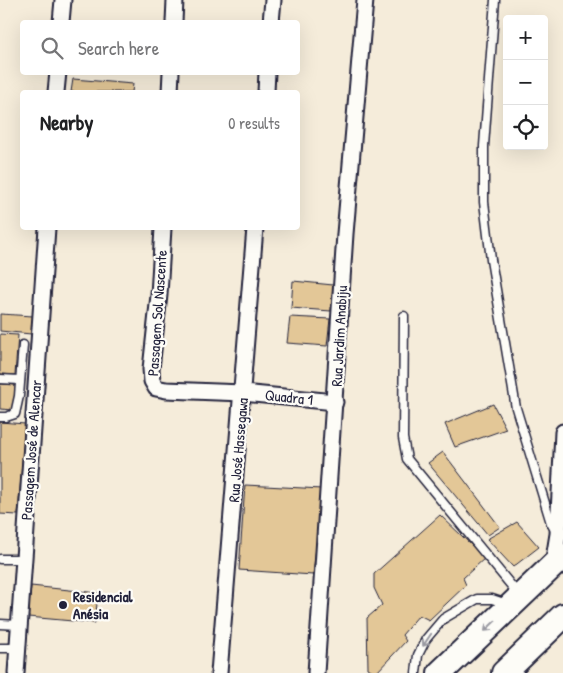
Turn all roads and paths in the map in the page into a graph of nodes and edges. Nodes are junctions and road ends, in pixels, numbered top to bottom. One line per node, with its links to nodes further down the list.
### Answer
1 (63, 0): 6 (street)
2 (175, 0): 7 (street)
3 (273, 0): 8 (street)
4 (365, 0): 24 (street, Rua Jardim Anabiju)
5 (495, 0): 28 (lane)
6 (61, 20)
7 (174, 20)
8 (271, 20)
9 (58, 75): 12 (street)
10 (171, 75): 13 (street)
11 (267, 75): 14 (street)
12 (56, 90)
13 (170, 90)
14 (266, 90)
15 (47, 230): 29 (street, Passagem José de Alencar)
16 (163, 230): 22 (street, Passagem Sol Nascente)
17 (255, 230): 23 (street, Rua José Hassegawa)
18 (404, 316): 31 (lane)
19 (23, 345): 21 (lane)
20 (0, 379): 21 (lane)
21 (20, 380): 25 (lane)
22 (166, 390): 23 (street, Quadra 1)
23 (243, 393): 24 (street, Quadra 1); 38 (street, Rua José Hassegawa)
24 (335, 402): 39 (street, Rua Jardim Anabiju)
25 (0, 417): 26 (lane)
26 (0, 422)
27 (563, 432): 28 (street)
28 (558, 552): 31 (highway)
29 (24, 559): 30 (lane); 34 (street, Passagem José de Alencar)
30 (0, 560)
31 (516, 601): 40 (lane, one-way to 40); 41 (highway, one-way to 41)
32 (563, 616): 42 (highway)
33 (0, 624): 34 (lane)
34 (19, 625): 36 (street, Passagem José de Alencar)
35 (0, 648): 36 (lane)
36 (18, 648): 37 (street, Passagem José de Alencar)
37 (16, 673)
38 (219, 673)
39 (316, 673)
40 (416, 673)
41 (440, 673)
42 (504, 673)

